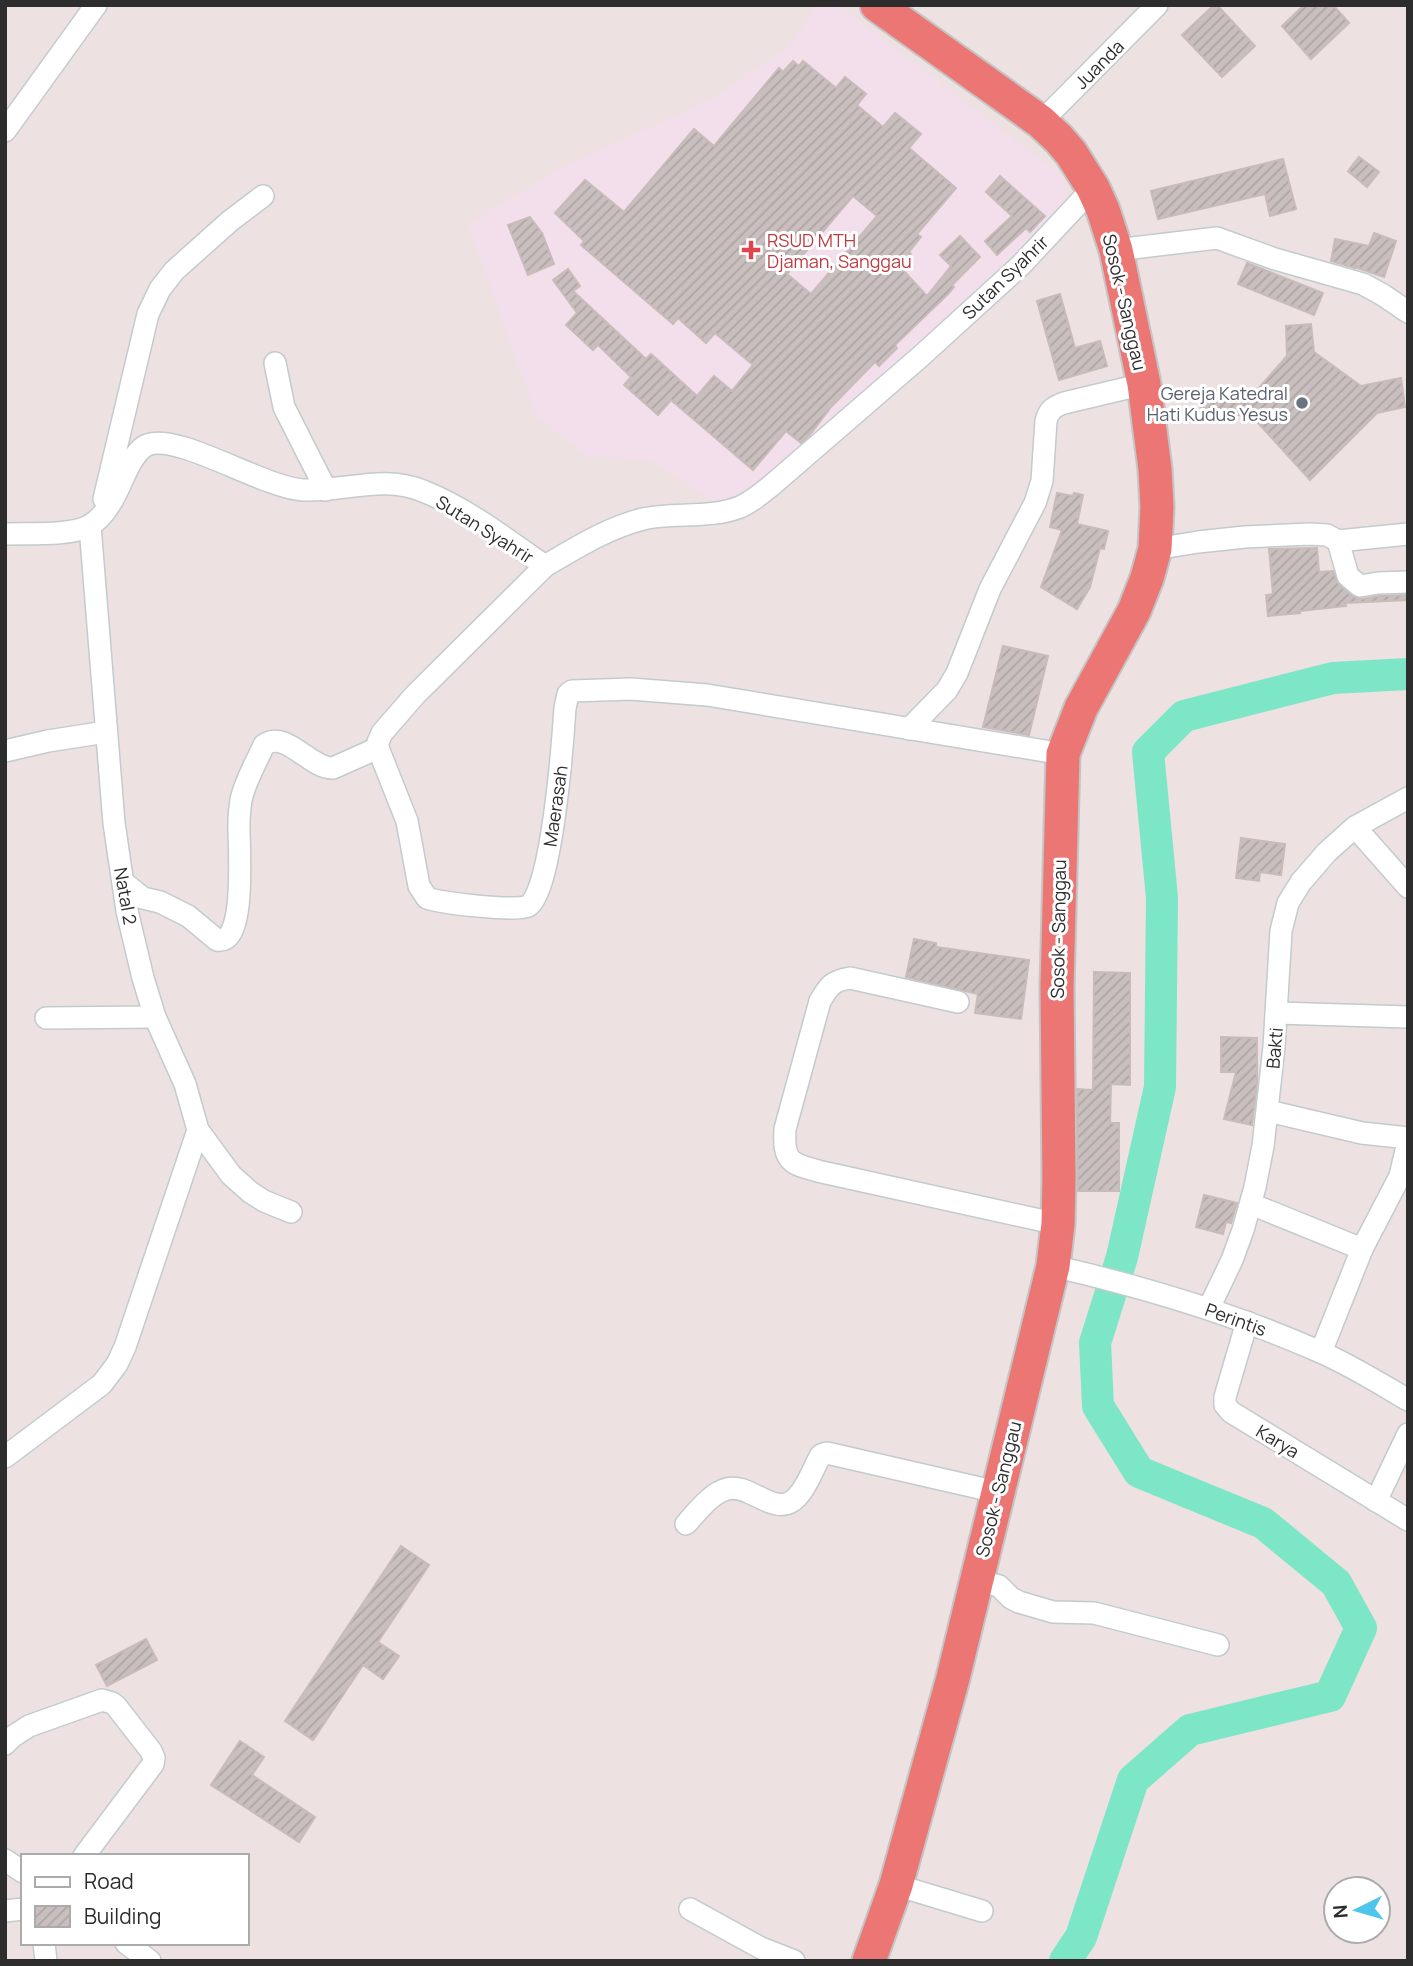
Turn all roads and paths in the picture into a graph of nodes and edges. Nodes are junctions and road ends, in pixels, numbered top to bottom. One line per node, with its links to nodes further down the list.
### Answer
1 (96, 5): 5 (street)
2 (877, 5): 4 (highway, Sosok - Sanggau)
3 (1157, 5): 4 (street, Juanda)
4 (1041, 122): 6 (highway, Sosok - Sanggau)
5 (5, 131)
6 (1093, 188): 8 (highway, Sosok - Sanggau); 18 (street, Sutan Syahrir)
7 (263, 196): 13 (street, Natal 2)
8 (1116, 250): 9 (street); 11 (highway, Sosok - Sanggau)
9 (1408, 312)
10 (275, 363): 12 (street)
11 (1144, 384): 17 (highway, Sosok - Sanggau); 20 (street)
12 (326, 489): 13 (street, Sutan Syahrir); 18 (street, Sutan Syahrir)
13 (95, 522): 14 (street); 21 (street, Natal 2)
14 (5, 534)
15 (1408, 534): 16 (street)
16 (1338, 541): 17 (street); 19 (street)
17 (1156, 550): 24 (highway, Sosok - Sanggau)
18 (544, 566): 22 (street)
19 (1408, 582)
20 (909, 729): 22 (street, Maerasah); 24 (street, Maerasah)
21 (106, 732): 23 (street); 27 (street, Natal 2)
22 (378, 748): 27 (street)
23 (5, 751)
24 (1063, 754): 39 (highway, Sosok - Sanggau)
25 (1408, 798): 26 (street, Bakti)
26 (1355, 827): 28 (street); 30 (street, Bakti)
27 (123, 882): 31 (street, Natal 2)
28 (1408, 887)
29 (958, 1002): 39 (street)
30 (1277, 1013): 32 (street); 34 (street, Bakti)
31 (155, 1017): 33 (street); 35 (street, Natal 2)
32 (1408, 1017)
33 (46, 1018)
34 (1268, 1111): 36 (street); 37 (street, Bakti)
35 (198, 1130): 38 (street, Natal 2); 47 (street)
36 (1408, 1140): 40 (street)
37 (1251, 1204): 40 (street); 42 (street, Bakti)
38 (291, 1212)
39 (1058, 1224): 41 (highway, Sosok - Sanggau)
40 (1362, 1249): 44 (street)
41 (1053, 1266): 42 (street, Perintis); 48 (highway, Sosok - Sanggau)
42 (1209, 1308): 43 (street, Perintis)
43 (1247, 1322): 44 (street, Perintis); 49 (street, Karya)
44 (1321, 1352): 45 (street, Perintis)
45 (1408, 1400)
46 (1408, 1434): 49 (street)
47 (5, 1457)
48 (997, 1492): 51 (street); 52 (highway, Sosok - Sanggau)
49 (1376, 1501): 50 (street, Karya)
50 (1408, 1520)
51 (686, 1524)
52 (975, 1580): 53 (street); 58 (highway, Sosok - Sanggau)
53 (1218, 1645)
54 (5, 1744): 55 (street)
55 (86, 1854)
56 (5, 1860): 57 (street)
57 (21, 1871)
58 (896, 1885): 60 (street); 64 (highway, Sosok - Sanggau)
59 (690, 1909): 63 (street)
60 (982, 1911)
61 (129, 1945): 62 (street)
62 (150, 1961)
63 (794, 1961)
64 (869, 1961)

